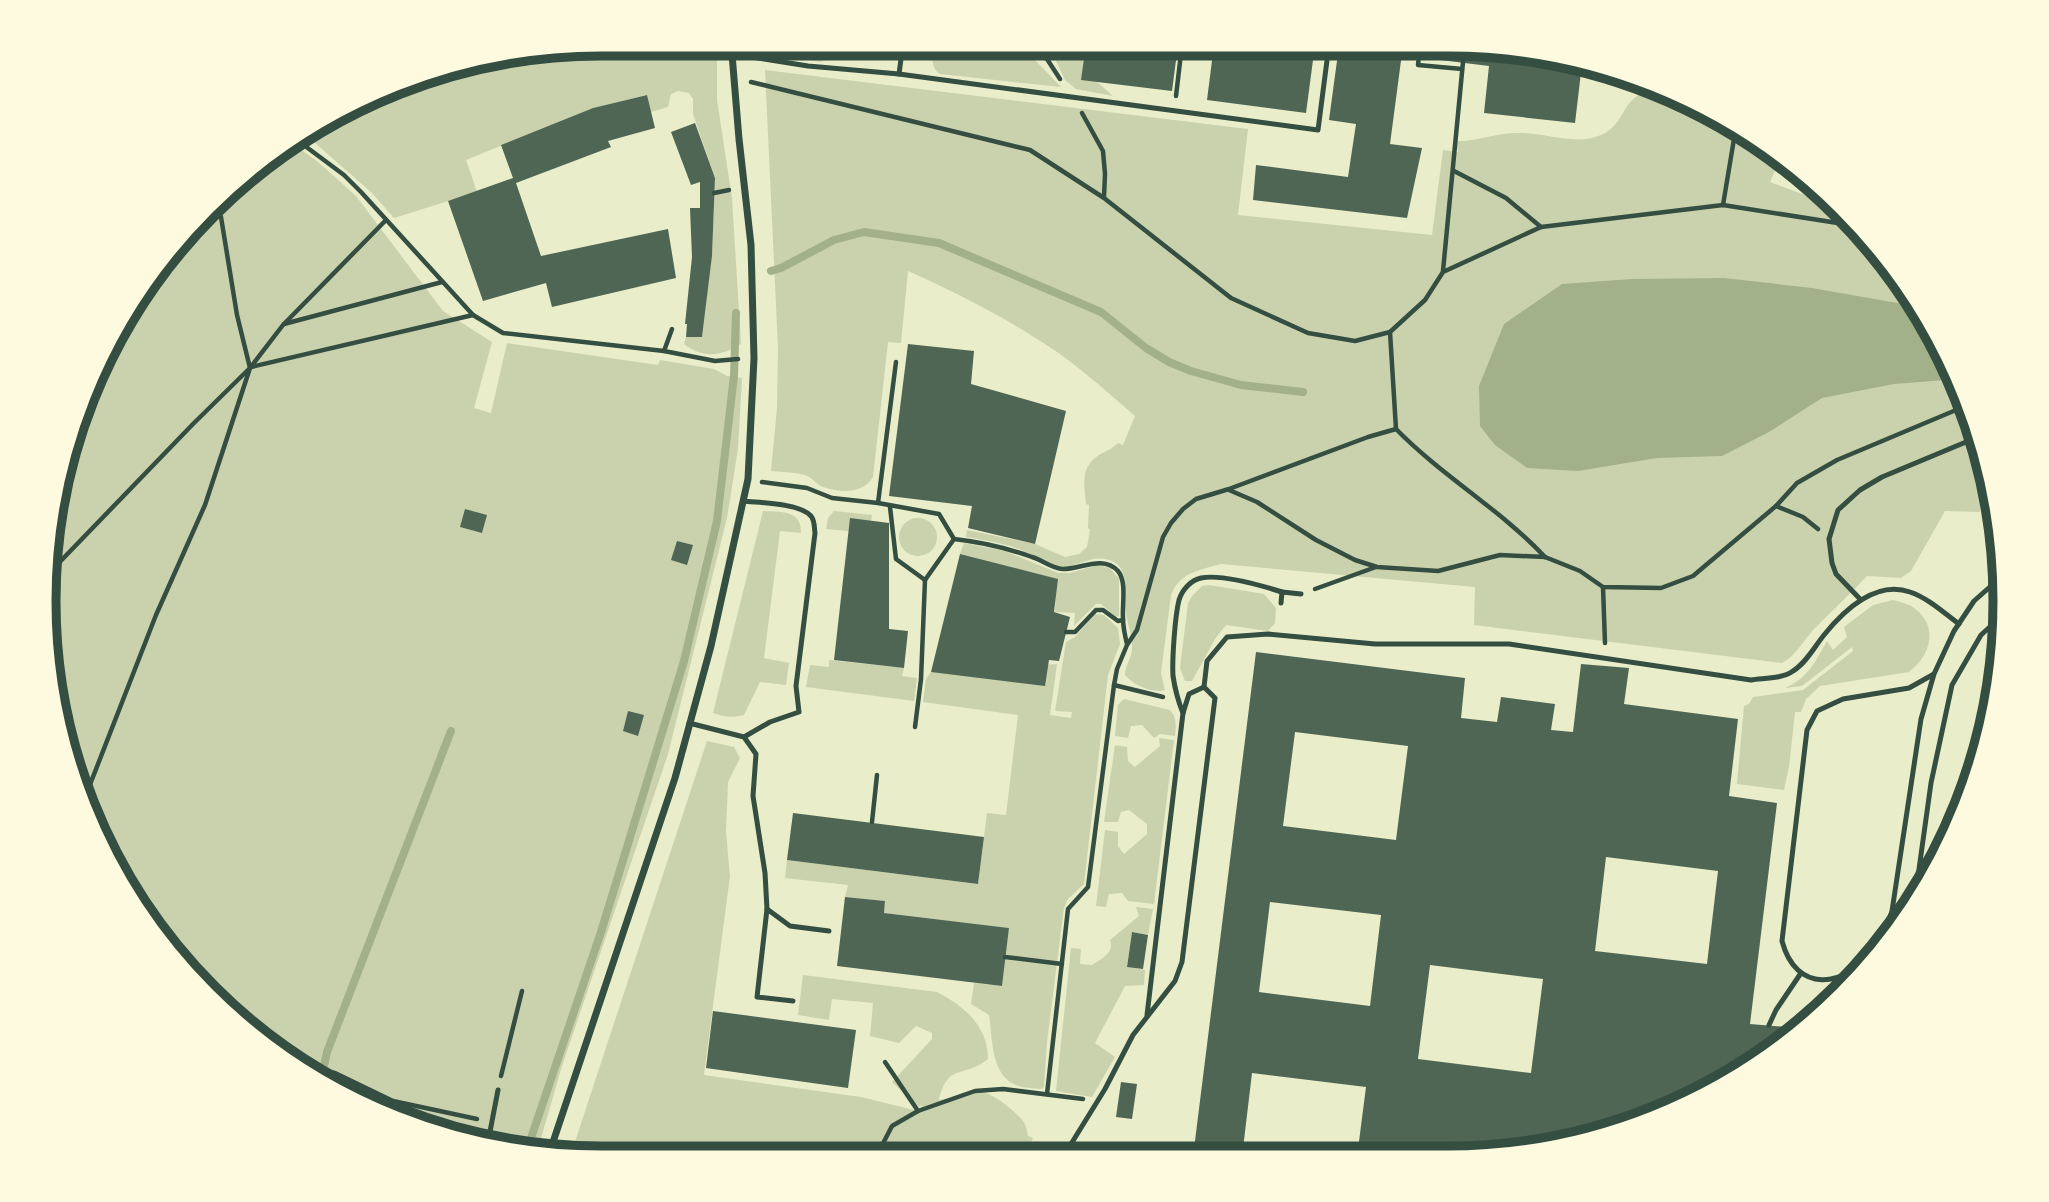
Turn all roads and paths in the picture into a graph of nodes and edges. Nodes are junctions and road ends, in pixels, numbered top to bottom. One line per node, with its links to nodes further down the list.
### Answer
1 (732, 56): 11 (street)
2 (745, 56): 10 (lane)
3 (902, 56): 10 (lane)
4 (1041, 56): 12 (path)
5 (1181, 56): 13 (path)
6 (1328, 56): 13 (lane)
7 (1419, 56): 9 (path)
8 (1462, 62): 9 (path)
9 (1462, 69): 16 (path)
10 (900, 74): 12 (lane)
11 (734, 78): 17 (path); 36 (street)
12 (1075, 99): 13 (lane); 17 (path)
13 (1174, 111)
14 (1734, 137): 18 (path)
15 (303, 145): 20 (path)
16 (1454, 170): 22 (path); 23 (path)
17 (1104, 198): 28 (path)
18 (1723, 205): 21 (path); 22 (path)
19 (219, 213): 32 (path)
20 (386, 220): 24 (path); 26 (path)
21 (1840, 223)
22 (1541, 227): 23 (path)
23 (1443, 272): 28 (path)
24 (442, 282): 25 (path); 26 (path)
25 (473, 315): 29 (path); 32 (path)
26 (283, 325): 32 (path)
27 (672, 330): 29 (path)
28 (1390, 332): 34 (path)
29 (664, 351): 30 (path)
30 (741, 359)
31 (896, 362): 39 (path)
32 (250, 368): 45 (path); 69 (path)
33 (1958, 409): 40 (path)
34 (1396, 429): 37 (path); 44 (path)
35 (1968, 441): 43 (lane)
36 (748, 479): 38 (street); 39 (path)
37 (1229, 489): 46 (path); 59 (path)
38 (743, 501): 65 (street); 67 (lane)
39 (878, 503): 41 (path)
40 (1776, 506): 43 (path); 49 (path)
41 (890, 507): 42 (path); 47 (path)
42 (954, 539): 47 (path); 54 (path)
43 (1829, 539): 52 (lane)
44 (1545, 557): 46 (path); 49 (path)
45 (57, 565)
46 (1377, 567): 51 (path)
47 (925, 580): 66 (path)
48 (1993, 585): 55 (lane)
49 (1603, 587): 57 (path)
50 (1282, 592): 51 (lane); 53 (lane); 63 (lane)
51 (1301, 594)
52 (1861, 600): 55 (lane); 62 (lane)
53 (1281, 603)
54 (1123, 620): 58 (path); 59 (path)
55 (1959, 624): 60 (lane)
56 (1992, 625): 71 (lane)
57 (1606, 626)
58 (1066, 632)
59 (1127, 645): 61 (path)
60 (1934, 674): 73 (lane); 77 (lane)
61 (1114, 685): 63 (path); 76 (path)
62 (1204, 687): 64 (lane); 81 (lane)
63 (1177, 698): 64 (lane)
64 (1184, 713): 81 (lane)
65 (689, 723): 67 (lane); 91 (street)
66 (915, 727)
67 (744, 737): 72 (lane)
68 (877, 775): 70 (path)
69 (89, 787)
70 (872, 822)
71 (1918, 877)
72 (768, 909): 74 (lane); 80 (lane)
73 (1889, 921)
74 (829, 931)
75 (1005, 957): 76 (path)
76 (1062, 964): 86 (path)
77 (1801, 973): 78 (lane); 82 (lane)
78 (1842, 976)
79 (522, 991): 85 (path)
80 (793, 1002)
81 (1147, 1015): 87 (lane)
82 (1769, 1026)
83 (885, 1062): 88 (path)
84 (325, 1071): 89 (path)
85 (498, 1090): 89 (lane)
86 (1047, 1094): 87 (path); 88 (path)
87 (1097, 1100): 93 (lane)
88 (918, 1111): 92 (path)
89 (491, 1122): 90 (lane)
90 (489, 1134)
91 (552, 1144)
92 (882, 1146)
93 (1070, 1146)

